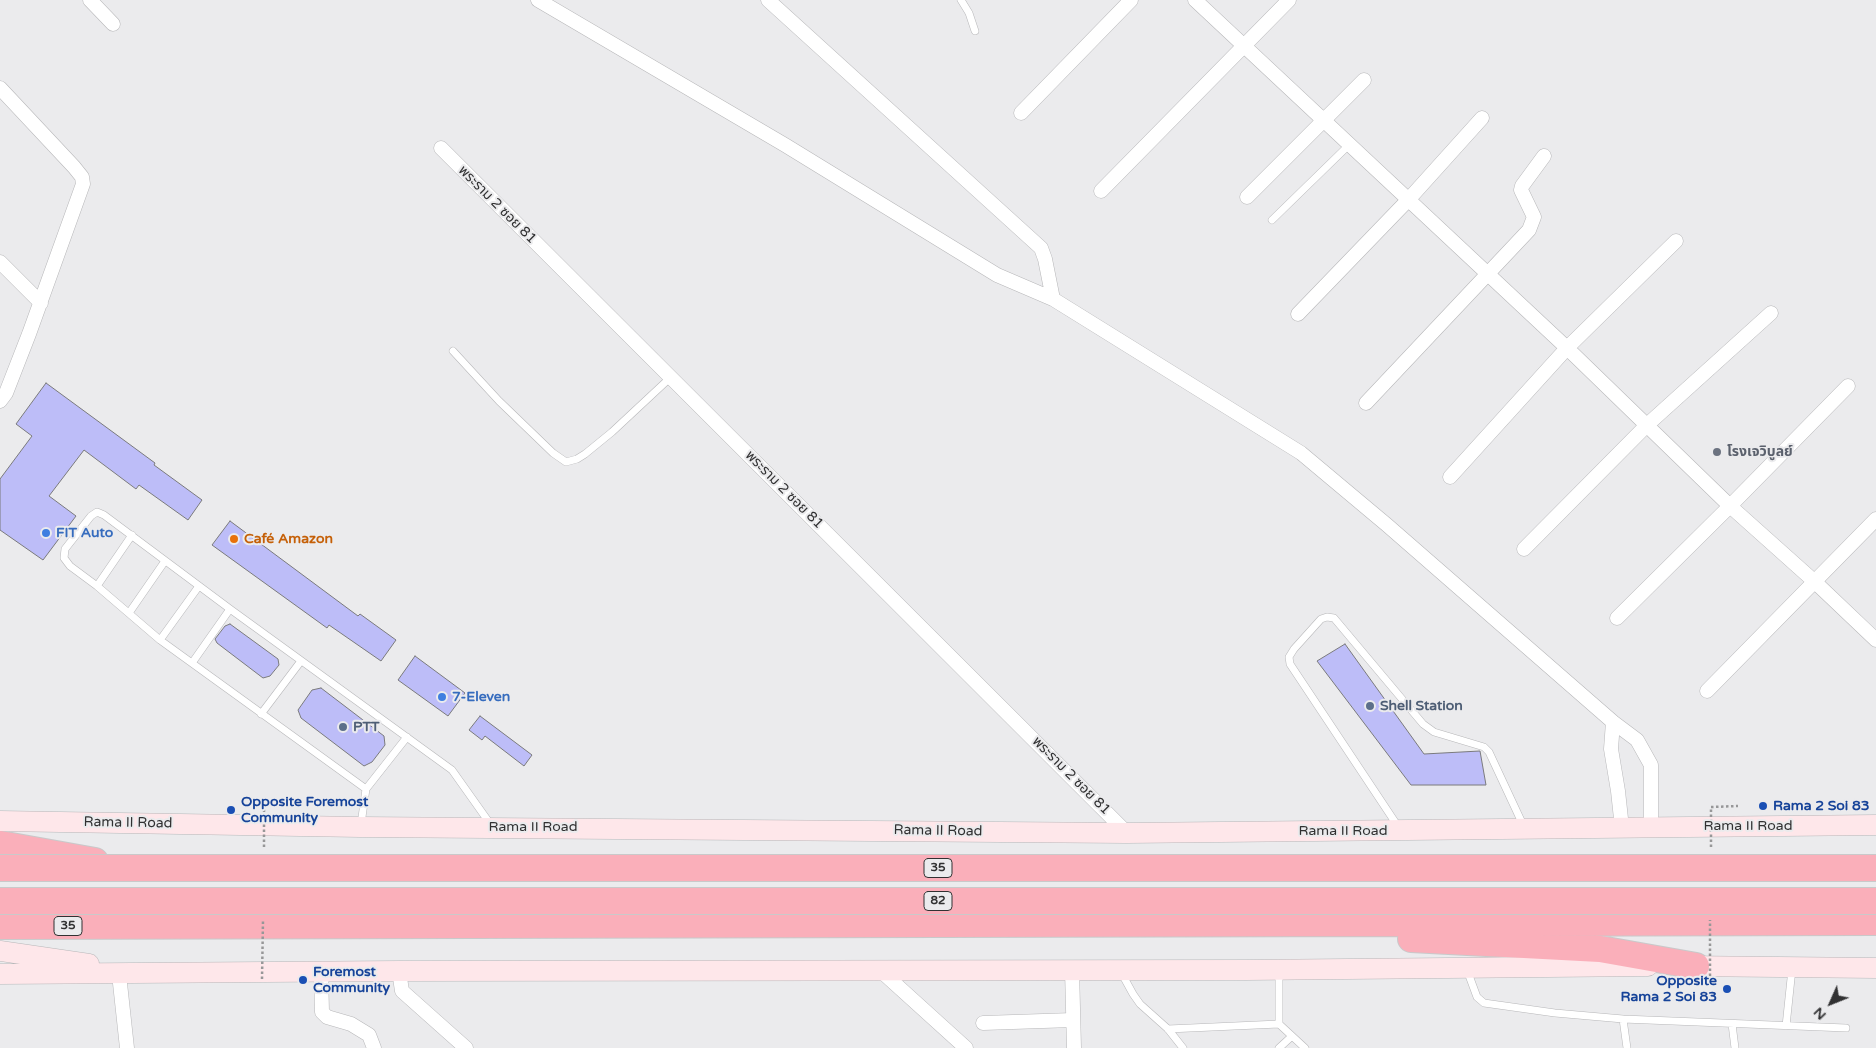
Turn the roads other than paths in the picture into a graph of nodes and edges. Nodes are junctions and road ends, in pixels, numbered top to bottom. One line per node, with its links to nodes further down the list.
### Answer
1 (90, 0): 8 (street)
2 (538, 0): 26 (street)
3 (768, 0): 26 (street)
4 (961, 0): 9 (lane)
5 (1132, 0): 13 (street)
6 (1195, 0): 10 (street)
7 (1289, 0): 10 (street)
8 (113, 24)
9 (975, 32)
10 (1244, 46): 15 (street); 19 (street)
11 (1364, 80): 15 (street)
12 (0, 88): 27 (street)
13 (1022, 113)
14 (1482, 118): 21 (street)
15 (1323, 120): 16 (street); 20 (street)
16 (1350, 144): 21 (street); 22 (lane)
17 (441, 148): 32 (street, พระราม 2 ซอย 81)
18 (1544, 156): 25 (street)
19 (1101, 191)
20 (1247, 197)
21 (1408, 199): 25 (street); 29 (street)
22 (1272, 220)
23 (1676, 241): 30 (street)
24 (0, 262): 27 (street)
25 (1488, 276): 30 (street); 35 (street)
26 (1053, 299): 55 (street)
27 (41, 303): 34 (street)
28 (1771, 313): 36 (street)
29 (1298, 314)
30 (1567, 348): 36 (street); 37 (street)
31 (453, 351): 32 (lane)
32 (671, 377): 67 (street, พระราม 2 ซอย 81)
33 (1848, 386): 38 (street)
34 (0, 401)
35 (1366, 402)
36 (1647, 425): 38 (street); 41 (street)
37 (1450, 477)
38 (1730, 506): 43 (street); 48 (street)
39 (1876, 520): 43 (street)
40 (132, 534): 42 (lane); 44 (lane); 44 (lane)
41 (1524, 549)
42 (165, 561): 45 (lane); 47 (lane)
43 (1815, 582): 50 (street); 53 (street)
44 (97, 586): 47 (lane)
45 (199, 586): 46 (lane); 49 (lane)
46 (230, 609): 51 (lane); 52 (lane)
47 (129, 613): 49 (lane)
48 (1617, 618)
49 (160, 640): 52 (lane)
50 (1876, 640)
51 (301, 661): 54 (lane); 56 (lane)
52 (192, 663): 54 (lane)
53 (1707, 691)
54 (261, 714): 57 (lane)
55 (1613, 722): 63 (street); 64 (street)
56 (407, 737): 57 (lane); 62 (lane)
57 (366, 790): 61 (lane)
58 (0, 821): 59 (main road, Rama II Road)
59 (137, 823): 61 (main road, Rama II Road); 68 (main road)
60 (1876, 825): 63 (main road, Rama II Road)
61 (360, 827): 62 (main road, Rama II Road)
62 (492, 827): 67 (main road, Rama II Road)
63 (1651, 827): 64 (main road, Rama II Road)
64 (1622, 828): 66 (main road, Rama II Road)
65 (1401, 830): 66 (main road, Rama II Road); 66 (lane); 67 (main road, Rama II Road)
66 (1525, 830)
67 (1128, 832)
68 (0, 833)
69 (0, 844): 71 (highway)
70 (0, 868): 71 (highway, 35); 72 (highway, bridge)
71 (134, 868): 72 (highway, 35)
72 (1876, 868)
73 (1876, 901): 74 (highway, 82, bridge)
74 (0, 902)
75 (1876, 922): 76 (highway, 35)
76 (1318, 924): 78 (highway, 35); 81 (highway)
77 (0, 926): 78 (highway, 35)
78 (137, 926): 79 (highway)
79 (0, 940)
80 (0, 950): 91 (main road)
81 (1696, 966): 82 (main road); 83 (main road)
82 (1792, 967): 84 (main road); 99 (lane)
83 (1466, 968): 86 (main road); 94 (lane)
84 (1876, 968)
85 (1120, 969): 86 (main road); 87 (main road); 101 (lane)
86 (1279, 969): 97 (lane)
87 (1072, 970): 90 (main road); 95 (street)
88 (321, 971): 89 (main road); 91 (main road); 104 (street)
89 (399, 971): 90 (main road); 105 (street)
90 (881, 971): 106 (street)
91 (148, 972): 93 (main road)
92 (0, 974): 93 (main road)
93 (119, 974): 103 (street)
94 (1623, 1019): 98 (lane); 111 (lane)
95 (1073, 1020): 96 (street); 107 (street)
96 (982, 1023)
97 (1279, 1024): 101 (lane); 102 (lane)
98 (1732, 1024): 99 (lane); 112 (lane)
99 (1786, 1026): 100 (lane)
100 (1846, 1028)
101 (1168, 1029): 108 (lane)
102 (1291, 1037): 109 (lane); 110 (lane)
103 (127, 1048)
104 (374, 1048)
105 (466, 1048)
106 (966, 1048)
107 (1074, 1048)
108 (1183, 1048)
109 (1279, 1048)
110 (1305, 1048)
111 (1627, 1048)
112 (1735, 1048)

